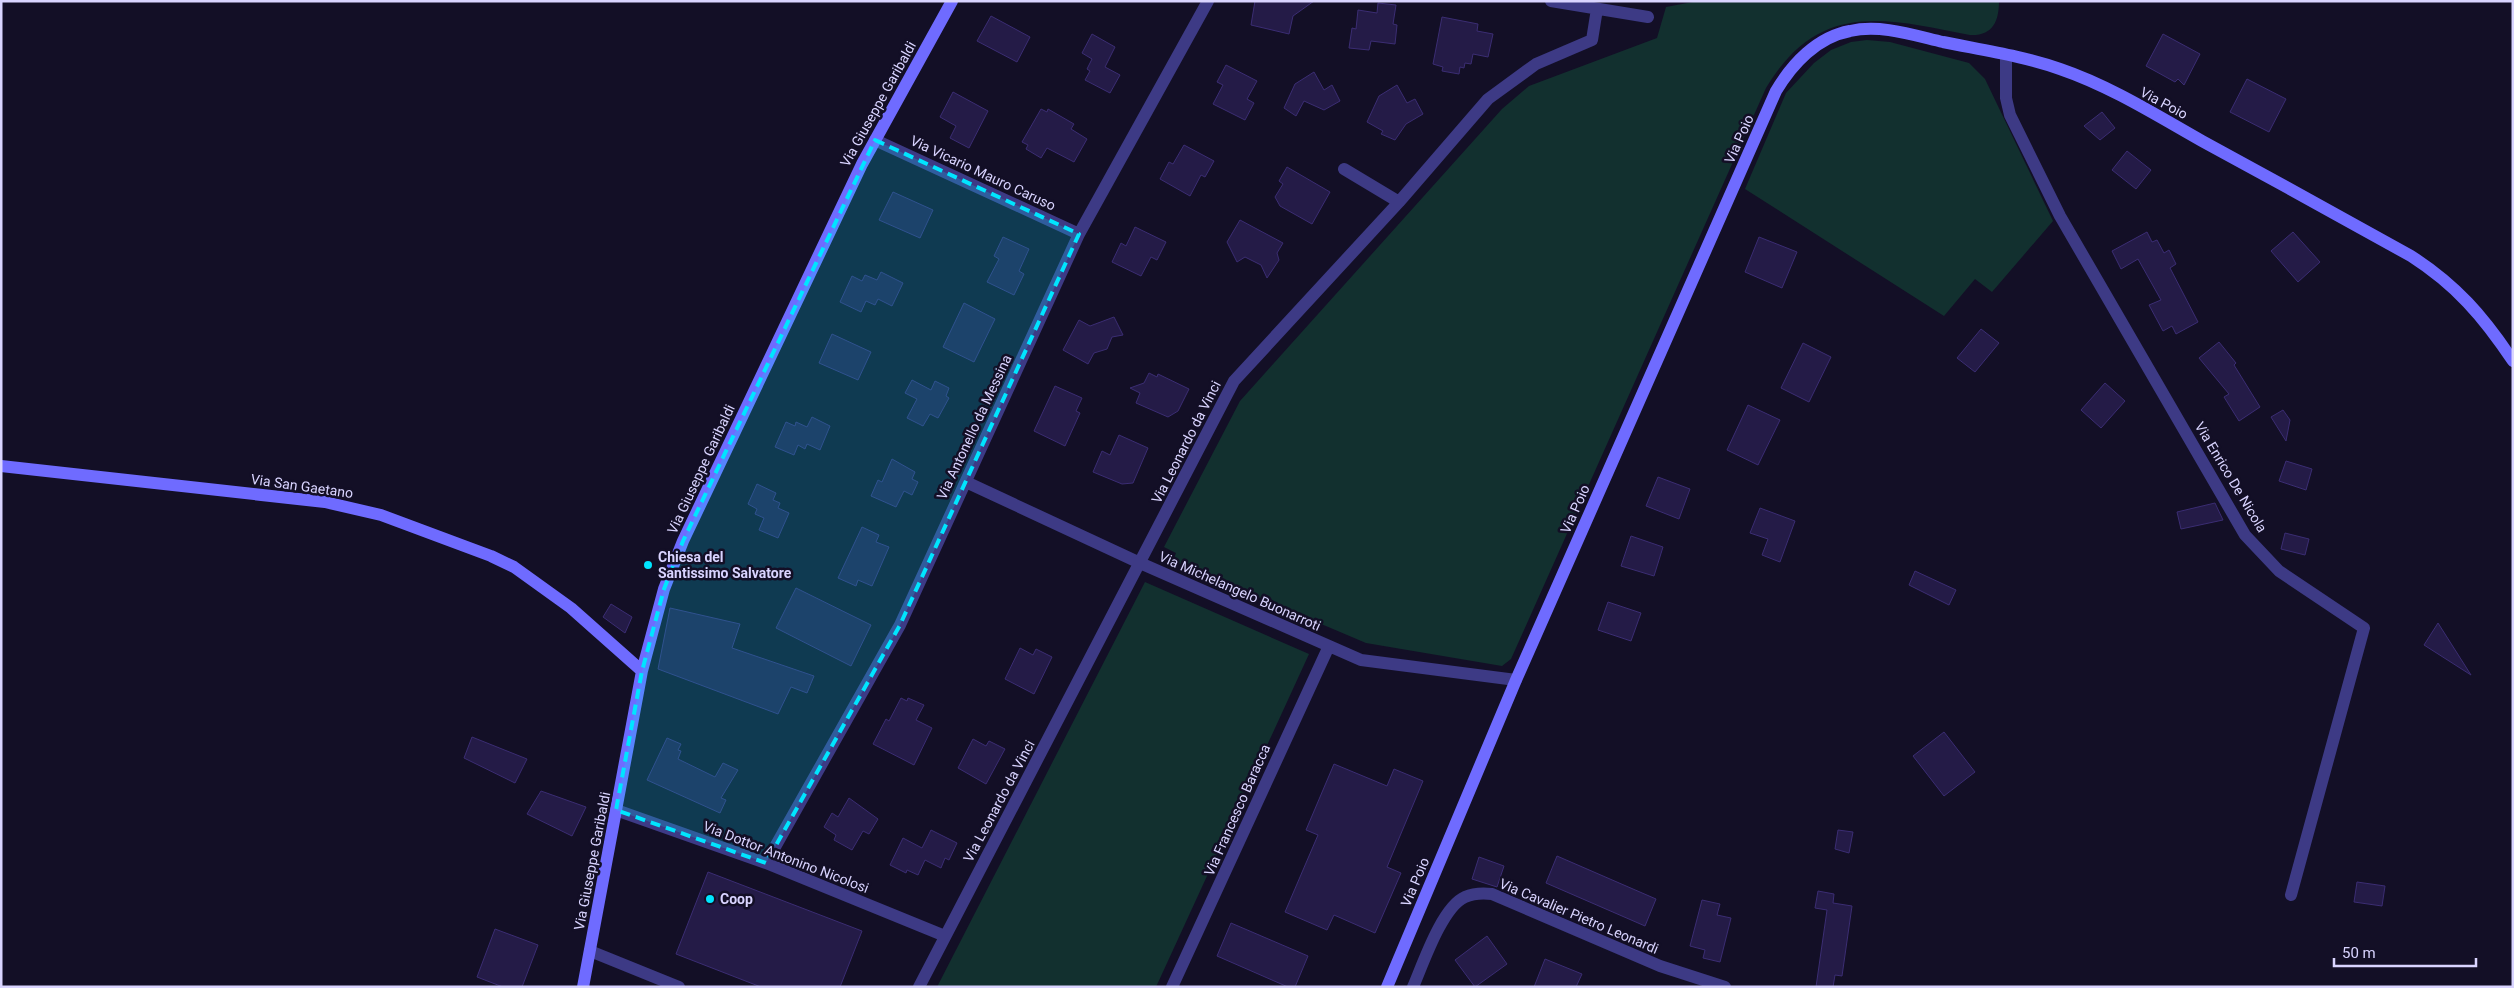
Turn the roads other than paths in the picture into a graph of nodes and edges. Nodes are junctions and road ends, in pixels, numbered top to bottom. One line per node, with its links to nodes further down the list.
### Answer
1 (952, 1): 7 (street, Via Giuseppe Garibaldi)
2 (1208, 1): 10 (street, Via Antonello da Messina)
3 (1551, 1): 4 (street)
4 (1596, 9): 5 (street); 9 (street, Via Leonardo da Vinci)
5 (1648, 17)
6 (2006, 55): 11 (street, Via Poio); 17 (street, Via Poio); 20 (street, Via Enrico De Nicola)
7 (875, 140): 10 (street, Via Vicario Mauro Caruso); 16 (street, Via Giuseppe Garibaldi)
8 (1344, 169): 9 (street)
9 (1399, 202): 14 (street, Via Leonardo da Vinci)
10 (1079, 234): 13 (street, Via Antonello da Messina)
11 (2513, 361)
12 (1, 466): 16 (street, Via San Gaetano)
13 (966, 482): 14 (street, Via Michelangelo Buonarroti); 19 (street, Via Antonello da Messina)
14 (1140, 563): 15 (street, Via Michelangelo Buonarroti); 21 (street, Via Leonardo da Vinci)
15 (1329, 646): 17 (street, Via Michelangelo Buonarroti); 26 (street, Via Francesco Baracca)
16 (642, 671): 18 (street, Via Giuseppe Garibaldi)
17 (1516, 680): 27 (street, Via Poio)
18 (616, 810): 19 (street, Via Dottor Antonino Nicolosi); 22 (street, Via Giuseppe Garibaldi)
19 (766, 864): 21 (street, Via Dottor Antonino Nicolosi)
20 (2291, 895)
21 (945, 936): 25 (street, Via Leonardo da Vinci)
22 (590, 951): 23 (street, Via Giuseppe Garibaldi); 24 (street)
23 (583, 987)
24 (679, 987)
25 (918, 987)
26 (1172, 987)
27 (1387, 987)
28 (1412, 987): 29 (street, Via Cavalier Pietro Leonardi)
29 (1725, 987)

